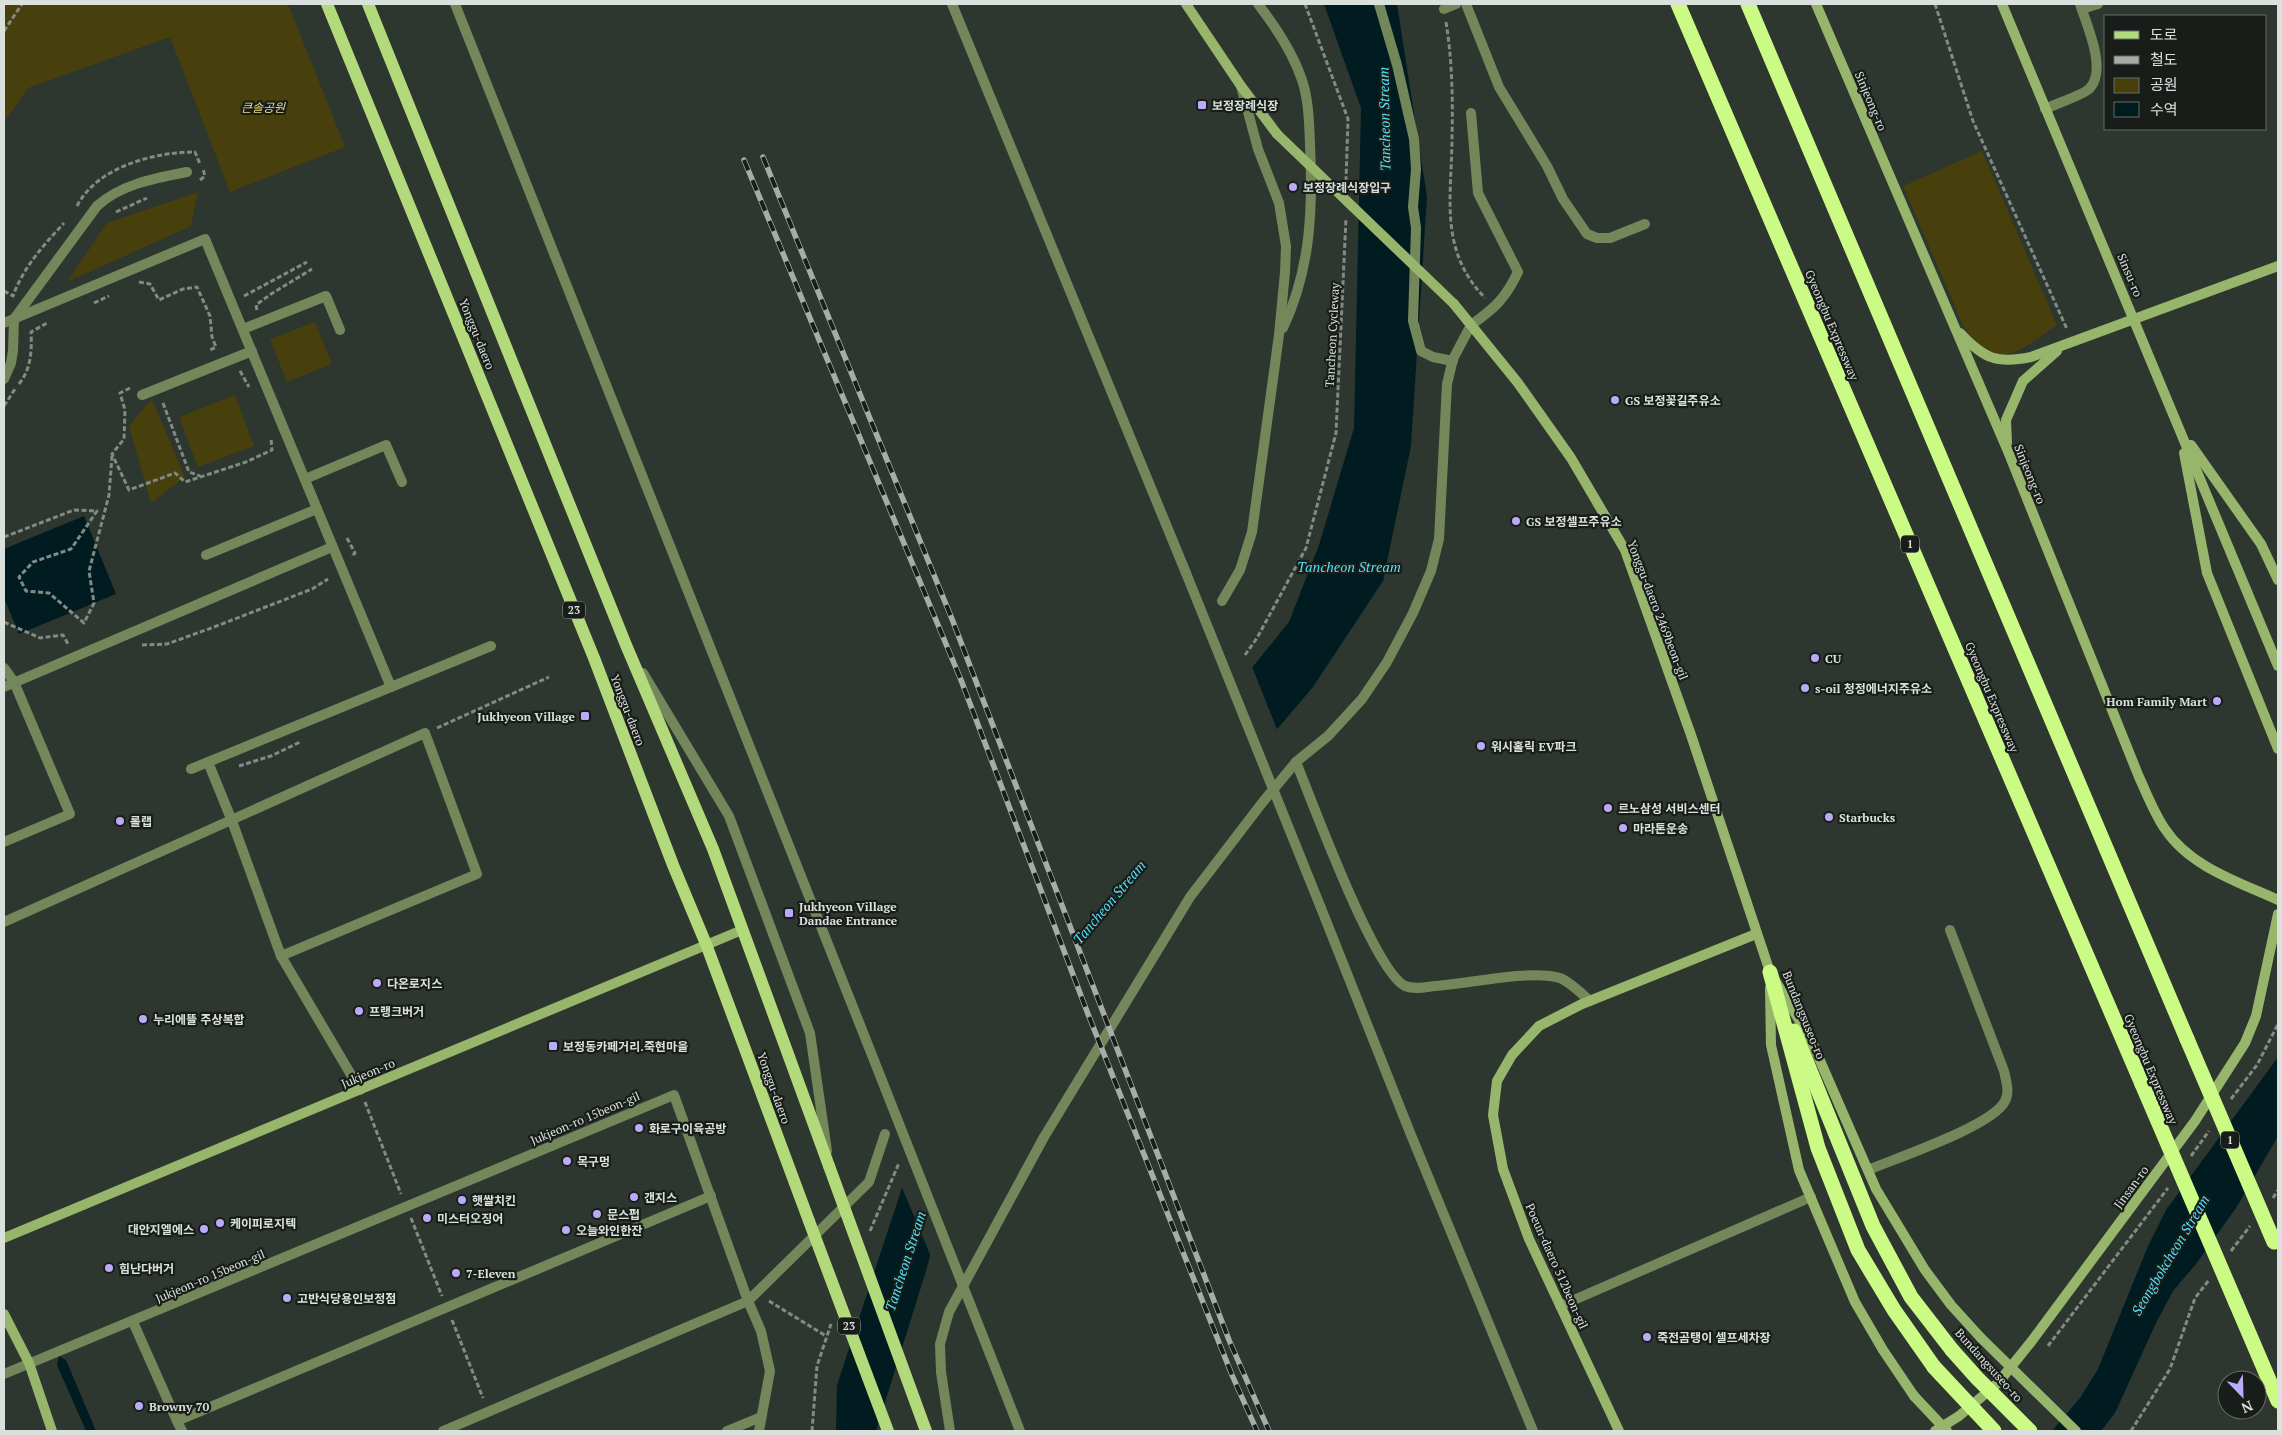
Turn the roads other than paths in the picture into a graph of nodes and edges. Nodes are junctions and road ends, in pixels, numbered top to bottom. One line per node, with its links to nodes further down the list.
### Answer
1 (328, 4): 64 (main road, Yonggu-daero / 23)
2 (368, 4): 45 (main road, Yonggu-daero)
3 (455, 4): 92 (street, bridge)
4 (952, 4): 93 (street, bridge)
5 (1186, 4): 17 (street)
6 (1258, 4): 30 (street)
7 (1379, 4): 33 (street)
8 (1456, 4): 16 (street)
9 (1466, 4): 21 (street)
10 (1678, 4): 82 (highway, Gyeongbu Expressway / 1, bridge)
11 (1748, 4): 75 (highway, 1, bridge)
12 (1816, 4): 27 (street, Sinjeong-ro)
13 (2002, 4): 18 (street, Sinsu-ro)
14 (2098, 4): 15 (street)
15 (2081, 6): 18 (street)
16 (1444, 9)
17 (1241, 86): 26 (street, Yonggu-daero 2469beon-gil, bridge); 30 (street)
18 (2045, 109): 24 (street, Sinsu-ro)
19 (1471, 113): 26 (street)
20 (187, 172): 23 (street)
21 (1645, 224)
22 (2278, 266): 24 (street)
23 (14, 318): 25 (street); 28 (street); 34 (street)
24 (2135, 320): 31 (street); 36 (street, Sinsu-ro)
25 (4, 323)
26 (1471, 325): 33 (street); 63 (street, Yonggu-daero 2469beon-gil)
27 (1955, 328): 31 (street); 37 (street, Sinjeong-ro)
28 (243, 329): 29 (street); 32 (street)
29 (340, 330)
30 (1280, 335): 44 (street)
31 (2062, 347): 37 (street)
32 (252, 351): 35 (street); 38 (street)
33 (1452, 361): 54 (street)
34 (4, 378)
35 (142, 395)
36 (2180, 430): 43 (street); 47 (street, Sinsu-ro); 52 (street)
37 (2007, 449): 58 (street, Sinjeong-ro)
38 (304, 478): 39 (street); 40 (street)
39 (402, 482)
40 (317, 509): 41 (street); 42 (street)
41 (332, 547): 49 (street); 51 (street)
42 (206, 555)
43 (2278, 580)
44 (1222, 601)
45 (626, 645): 61 (main road, Yonggu-daero); 70 (street)
46 (490, 646): 51 (street)
47 (2278, 666)
48 (4, 668): 49 (street)
49 (14, 682): 50 (street); 57 (street)
50 (4, 687)
51 (391, 687): 53 (street)
52 (2278, 749)
53 (208, 762): 55 (street); 56 (street)
54 (1296, 762): 67 (street); 91 (street)
55 (190, 770)
56 (232, 821): 60 (street); 65 (street); 65 (street)
57 (4, 842)
58 (2278, 900)
59 (2278, 914): 95 (street, Jinsan-ro)
60 (4, 922)
61 (742, 930): 64 (street, Jukjeon-ro); 70 (main road, Yonggu-daero)
62 (1950, 930): 71 (street)
63 (1756, 934): 66 (street, Yonggu-daero 2469beon-gil); 67 (street, Poeun-daero 512beon-gil)
64 (706, 944): 68 (street, Jukjeon-ro); 89 (main road, Yonggu-daero / 23, bridge)
65 (281, 956): 68 (street)
66 (1770, 972): 71 (street); 73 (street); 97 (highway, Bundangsuseo-ro, bridge); 98 (highway, Bundangsuseo-ro, bridge)
67 (1590, 1000): 77 (street, Poeun-daero 512beon-gil)
68 (360, 1090): 74 (street, Jukjeon-ro)
69 (885, 1134): 76 (street)
70 (829, 1166): 90 (main road, Yonggu-daero, bridge)
71 (1868, 1170): 99 (street, bridge)
72 (711, 1196): 76 (street, Jukjeon-ro 15beon-gil); 79 (street, Jukjeon-ro 15beon-gil); 84 (street)
73 (1811, 1197): 77 (street); 96 (street, bridge)
74 (4, 1238)
75 (2276, 1247)
76 (748, 1301): 83 (street, Jukjeon-ro 15beon-gil); 86 (street)
77 (1560, 1306): 94 (street, Poeun-daero 512beon-gil)
78 (4, 1314): 80 (street)
79 (133, 1322): 80 (street, Jukjeon-ro 15beon-gil); 84 (street)
80 (29, 1364): 81 (street, Jukjeon-ro 15beon-gil); 85 (street)
81 (4, 1374)
82 (2278, 1401)
83 (761, 1417): 87 (street); 88 (street, Jukjeon-ro 15beon-gil)
84 (180, 1426)
85 (52, 1431)
86 (443, 1431)
87 (727, 1431)
88 (759, 1431)
89 (888, 1431)
90 (926, 1431)
91 (950, 1431)
92 (1020, 1431)
93 (1533, 1431)
94 (1619, 1431)
95 (1934, 1431)
96 (1947, 1431)
97 (1994, 1431)
98 (2030, 1431)
99 (2076, 1431)

